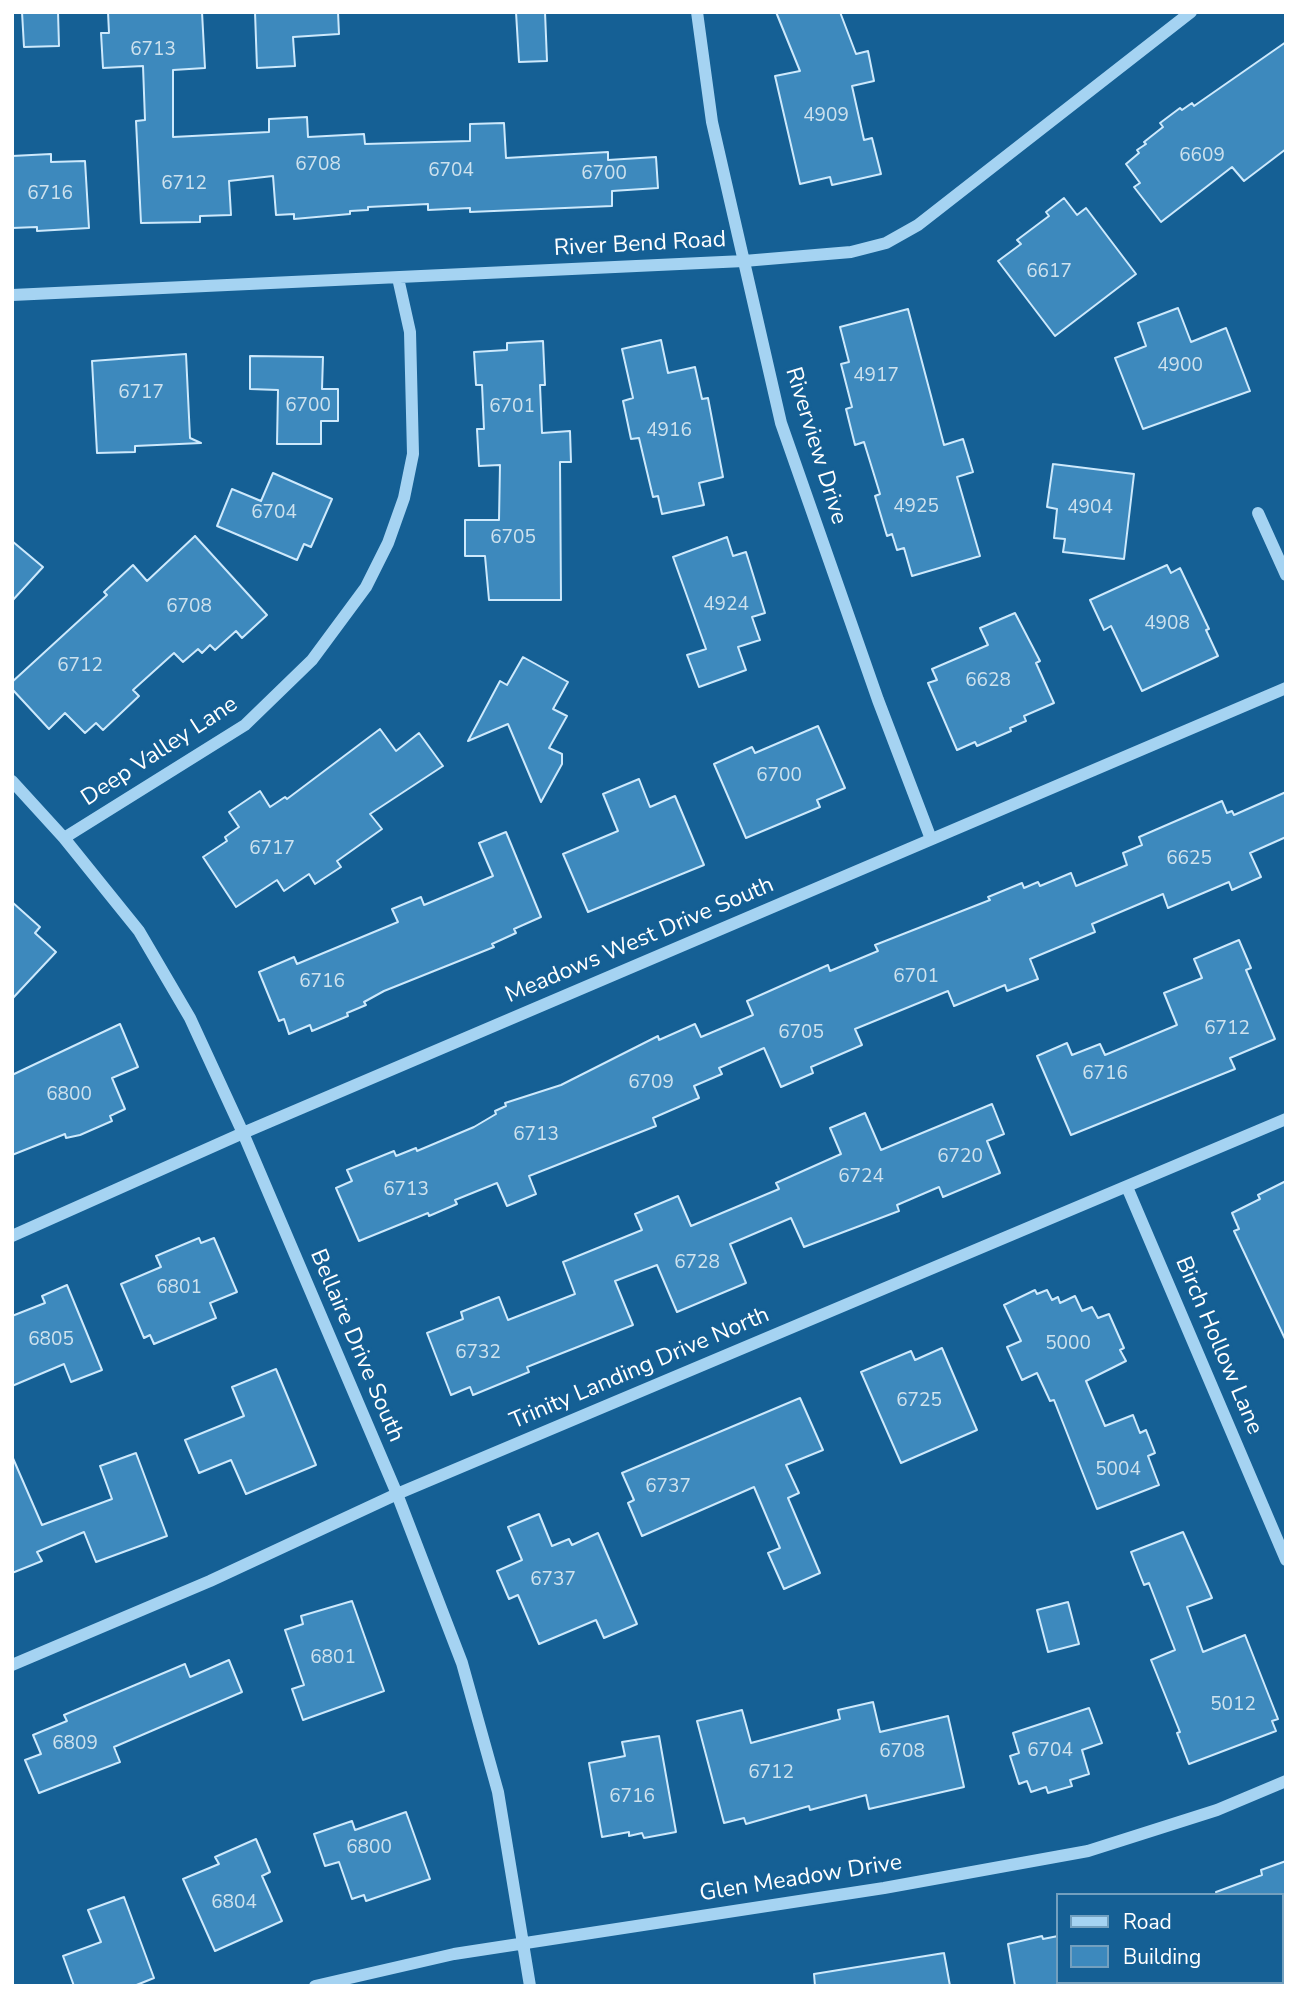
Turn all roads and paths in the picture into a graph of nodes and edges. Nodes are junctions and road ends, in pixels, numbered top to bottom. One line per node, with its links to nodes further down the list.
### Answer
1 (698, 12): 3 (street, Riverview Drive)
2 (1191, 12): 3 (street, River Bend Road)
3 (744, 261): 4 (street, River Bend Road); 11 (street, Riverview Drive)
4 (398, 278): 5 (street, River Bend Road); 10 (street, Deep Valley Lane)
5 (12, 295)
6 (1258, 513): 7 (street)
7 (1286, 575)
8 (1286, 688): 11 (street, Meadows West Drive South)
9 (12, 781): 10 (street, Bellaire Drive South)
10 (64, 838): 13 (street, Bellaire Drive South)
11 (931, 839): 13 (street, Meadows West Drive South)
12 (1286, 1119): 14 (street, Trinity Landing Drive North)
13 (243, 1133): 15 (street, Meadows West Drive South); 16 (street, Bellaire Drive South)
14 (1127, 1187): 16 (street, Trinity Landing Drive North); 17 (street, Birch Hollow Lane)
15 (12, 1236)
16 (397, 1494): 18 (street, Trinity Landing Drive North); 20 (street, Bellaire Drive South)
17 (1286, 1560)
18 (12, 1665)
19 (1286, 1781): 20 (street, Glen Meadow Drive)
20 (523, 1943): 21 (street, Glen Meadow Drive); 22 (street, Bellaire Drive South)
21 (315, 1986)
22 (530, 1986)

